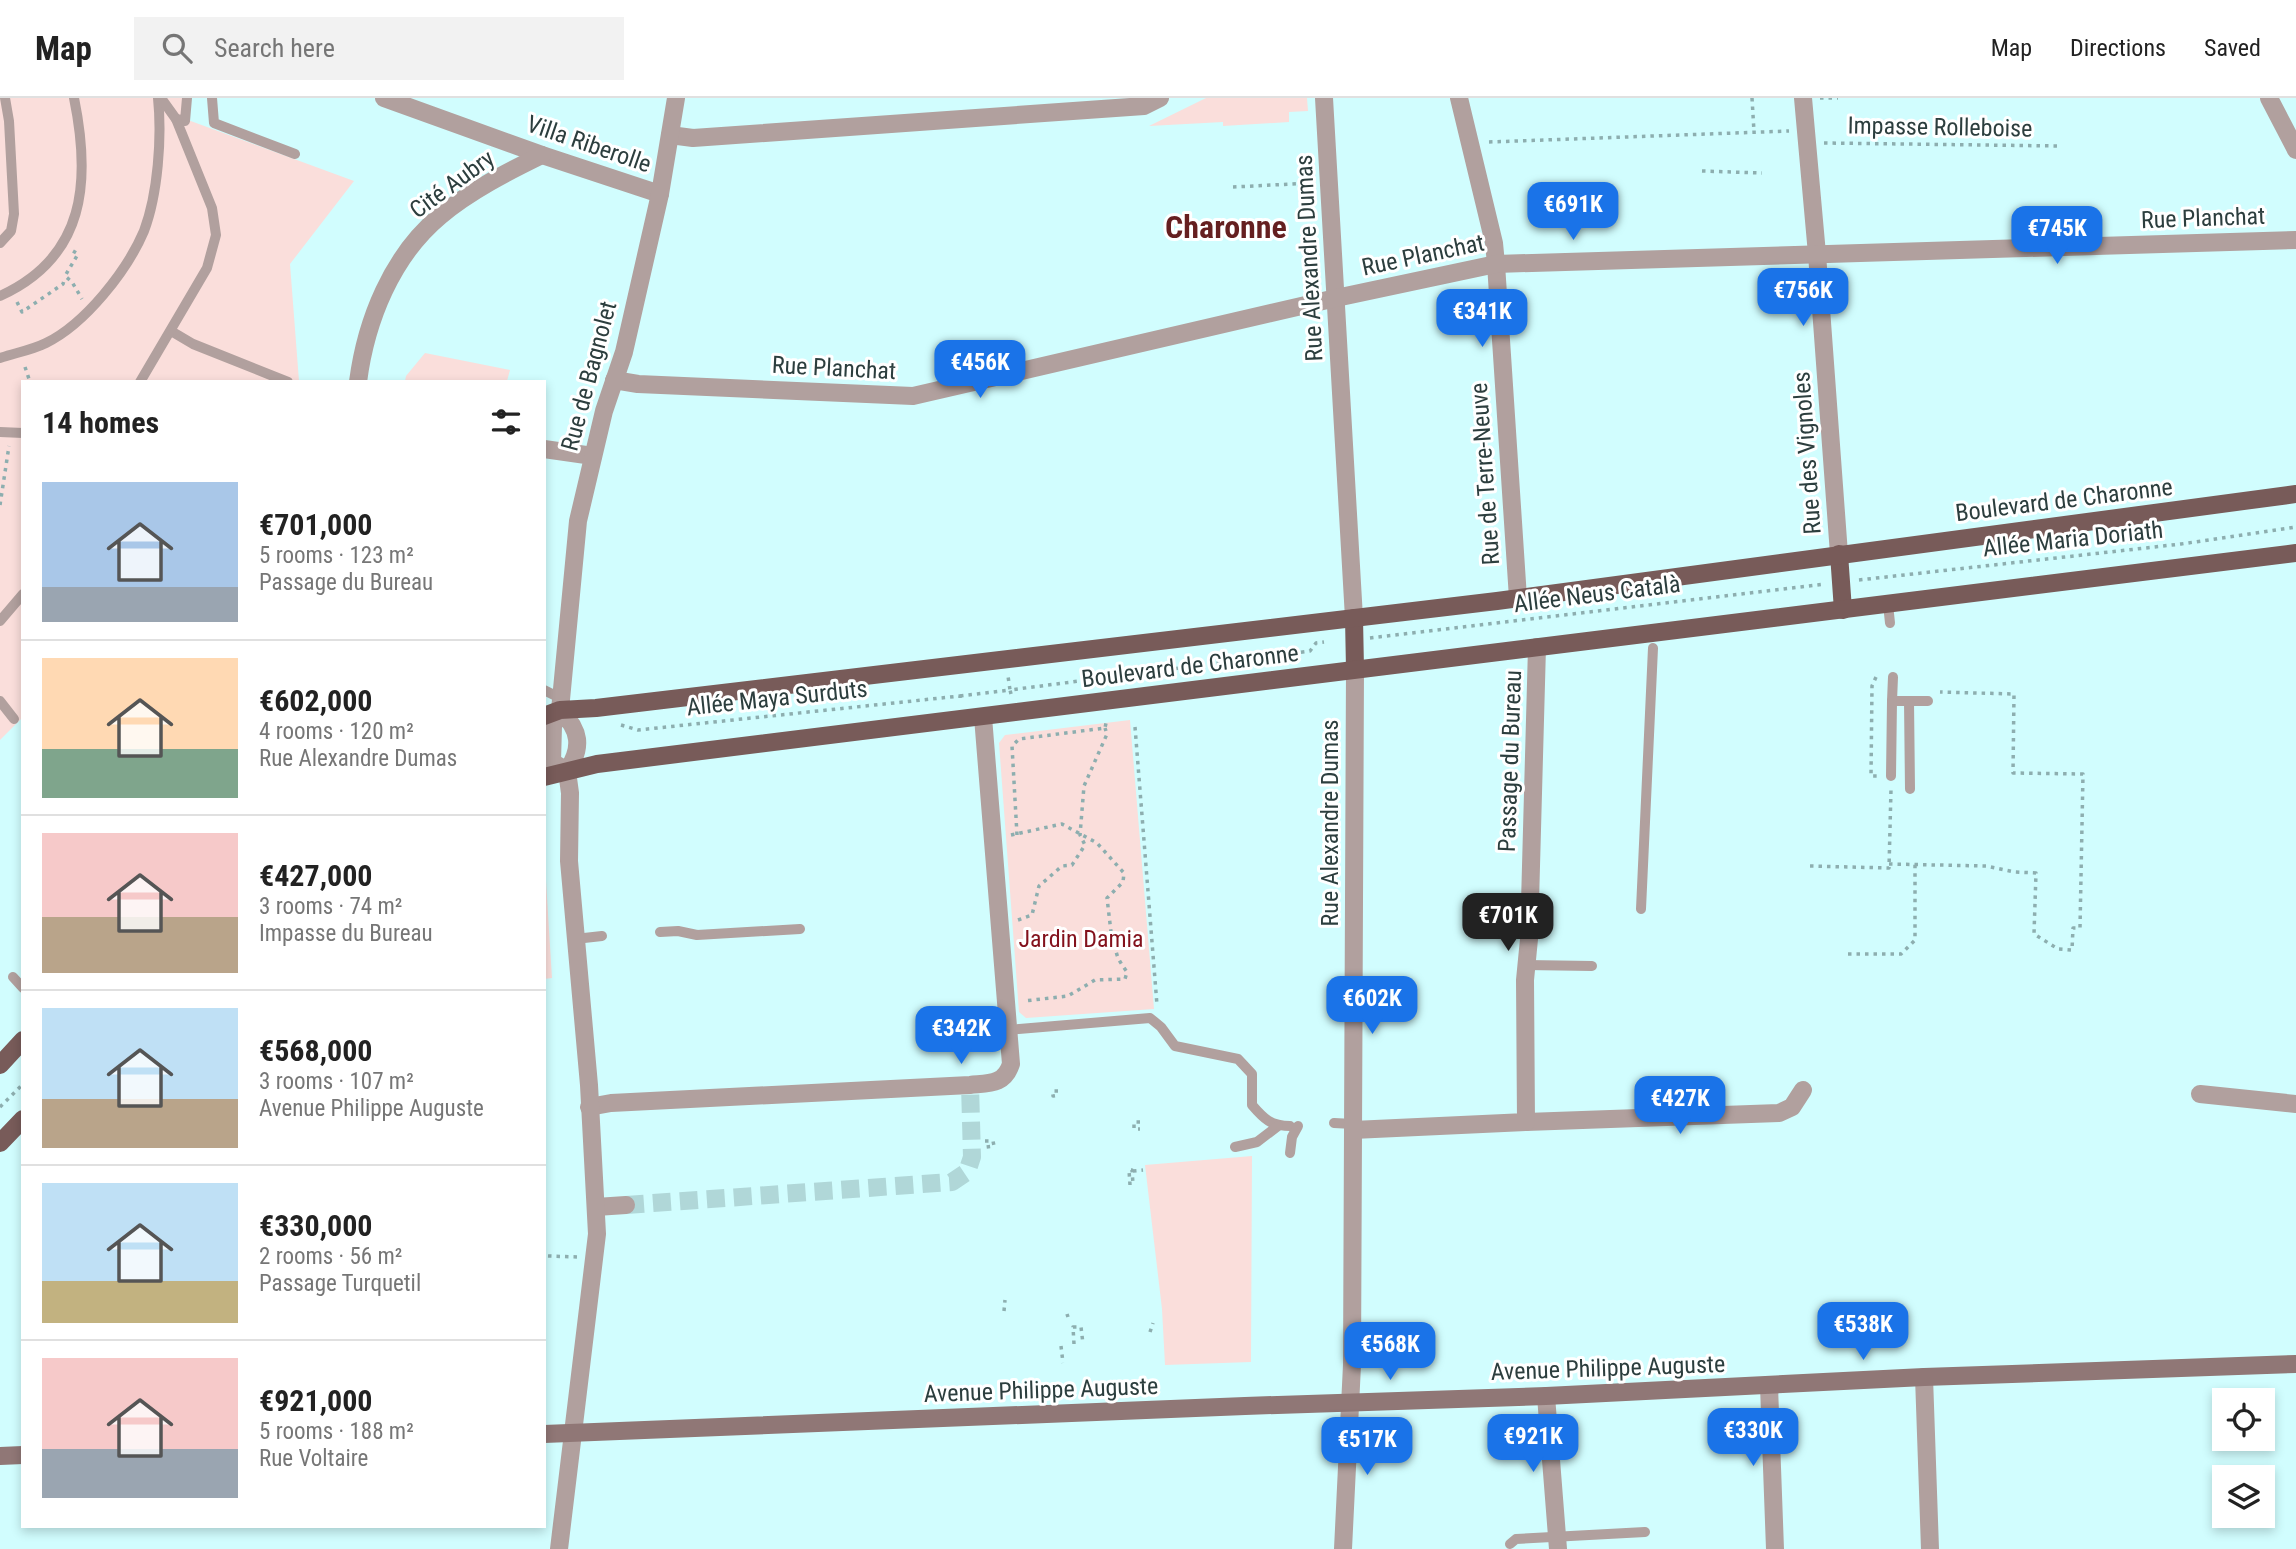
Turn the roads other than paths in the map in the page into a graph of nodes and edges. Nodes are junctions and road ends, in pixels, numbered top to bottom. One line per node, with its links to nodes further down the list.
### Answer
1 (5, 98): 13 (lane)
2 (74, 98): 25 (lane)
3 (160, 98): 14 (lane); 28 (lane)
4 (187, 98): 14 (lane)
5 (212, 98): 18 (lane)
6 (384, 98): 19 (street, Villa Riberolle)
7 (676, 98): 16 (street, Rue de Bagnolet)
8 (1160, 98): 16 (street)
9 (1324, 98): 26 (street, Rue Alexandre Dumas)
10 (1460, 98): 24 (street, Rue de Terre-Neuve)
11 (1803, 98): 23 (street, Rue des Vignoles)
12 (2269, 98): 17 (street)
13 (7, 114): 15 (lane); 22 (lane)
14 (176, 119): 27 (lane)
15 (0, 126)
16 (670, 135): 20 (street, Rue de Bagnolet)
17 (2296, 150)
18 (295, 154)
19 (542, 155): 20 (street, Villa Riberolle); 31 (street, Cité Aubry)
20 (660, 194): 32 (street, Rue de Bagnolet)
21 (2296, 240): 23 (street, Rue Planchat)
22 (0, 243)
23 (1817, 254): 24 (street, Rue Planchat); 37 (street, Rue des Vignoles)
24 (1496, 264): 26 (street, Rue Planchat); 39 (street, Rue de Terre-Neuve)
25 (0, 296)
26 (1336, 298): 32 (street, Rue Planchat); 42 (street, Rue Alexandre Dumas)
27 (171, 331): 29 (lane); 30 (lane)
28 (0, 358)
29 (142, 380)
30 (283, 380)
31 (358, 380)
32 (614, 380): 34 (street, Rue de Bagnolet)
33 (546, 449): 34 (street)
34 (593, 456): 53 (street, Rue de Bagnolet)
35 (2296, 494): 37 (main road, Boulevard de Charonne)
36 (2296, 553): 40 (main road, Boulevard de Charonne)
37 (1839, 554): 39 (main road, Boulevard de Charonne); 41 (main road)
38 (21, 596): 43 (lane)
39 (1518, 598): 42 (main road, Boulevard de Charonne)
40 (1888, 604): 41 (main road, Boulevard de Charonne); 44 (lane)
41 (1843, 610): 45 (main road, Boulevard de Charonne)
42 (1354, 618): 47 (main road, Rue Alexandre Dumas); 53 (main road, Boulevard de Charonne)
43 (0, 621)
44 (1890, 623)
45 (1537, 647): 47 (main road, Boulevard de Charonne); 65 (street, Passage du Bureau)
46 (1653, 648): 60 (lane)
47 (1355, 669): 54 (main road, Boulevard de Charonne); 80 (street, Rue Alexandre Dumas)
48 (1893, 677): 51 (lane)
49 (1931, 697): 52 (lane)
50 (0, 701): 55 (lane)
51 (1892, 701): 52 (lane); 58 (lane)
52 (1909, 701): 59 (lane)
53 (552, 704): 56 (street)
54 (983, 717): 56 (main road, Boulevard de Charonne); 69 (street)
55 (14, 719)
56 (567, 771): 57 (main road, Boulevard de Charonne); 64 (street)
57 (546, 776)
58 (1891, 776)
59 (1910, 789)
60 (1641, 909)
61 (800, 929): 62 (lane)
62 (660, 932)
63 (602, 936): 64 (lane)
64 (575, 939): 75 (street)
65 (1527, 965): 66 (lane); 77 (street, Passage du Bureau)
66 (1592, 966)
67 (13, 976): 68 (lane)
68 (21, 986)
69 (1008, 1030): 75 (street); 79 (lane)
70 (21, 1042): 71 (main road)
71 (0, 1065)
72 (1802, 1090): 77 (street)
73 (2200, 1094): 74 (street)
74 (2296, 1104)
75 (589, 1107): 85 (street)
76 (21, 1121): 81 (main road)
77 (1526, 1122): 80 (street)
78 (1334, 1124): 80 (lane)
79 (1278, 1126): 82 (lane); 83 (lane)
80 (1353, 1127): 90 (street, Rue Alexandre Dumas)
81 (0, 1143)
82 (1235, 1147)
83 (1290, 1153)
84 (626, 1205): 85 (street)
85 (596, 1207): 91 (street)
86 (2296, 1364): 87 (main road, Avenue Philippe Auguste)
87 (1924, 1377): 88 (main road, Avenue Philippe Auguste); 101 (street)
88 (1769, 1386): 89 (main road, Avenue Philippe Auguste); 100 (street)
89 (1546, 1396): 90 (main road, Avenue Philippe Auguste); 96 (street)
90 (1351, 1402): 91 (main road, Avenue Philippe Auguste); 99 (street, Rue Alexandre Dumas)
91 (573, 1433): 92 (main road, Avenue Philippe Auguste); 98 (street)
92 (546, 1434)
93 (21, 1455): 94 (main road)
94 (0, 1456)
95 (1644, 1532): 96 (lane)
96 (1558, 1543): 97 (lane)
97 (1510, 1544)
98 (559, 1549)
99 (1343, 1549)
100 (1775, 1549)
101 (1930, 1549)

